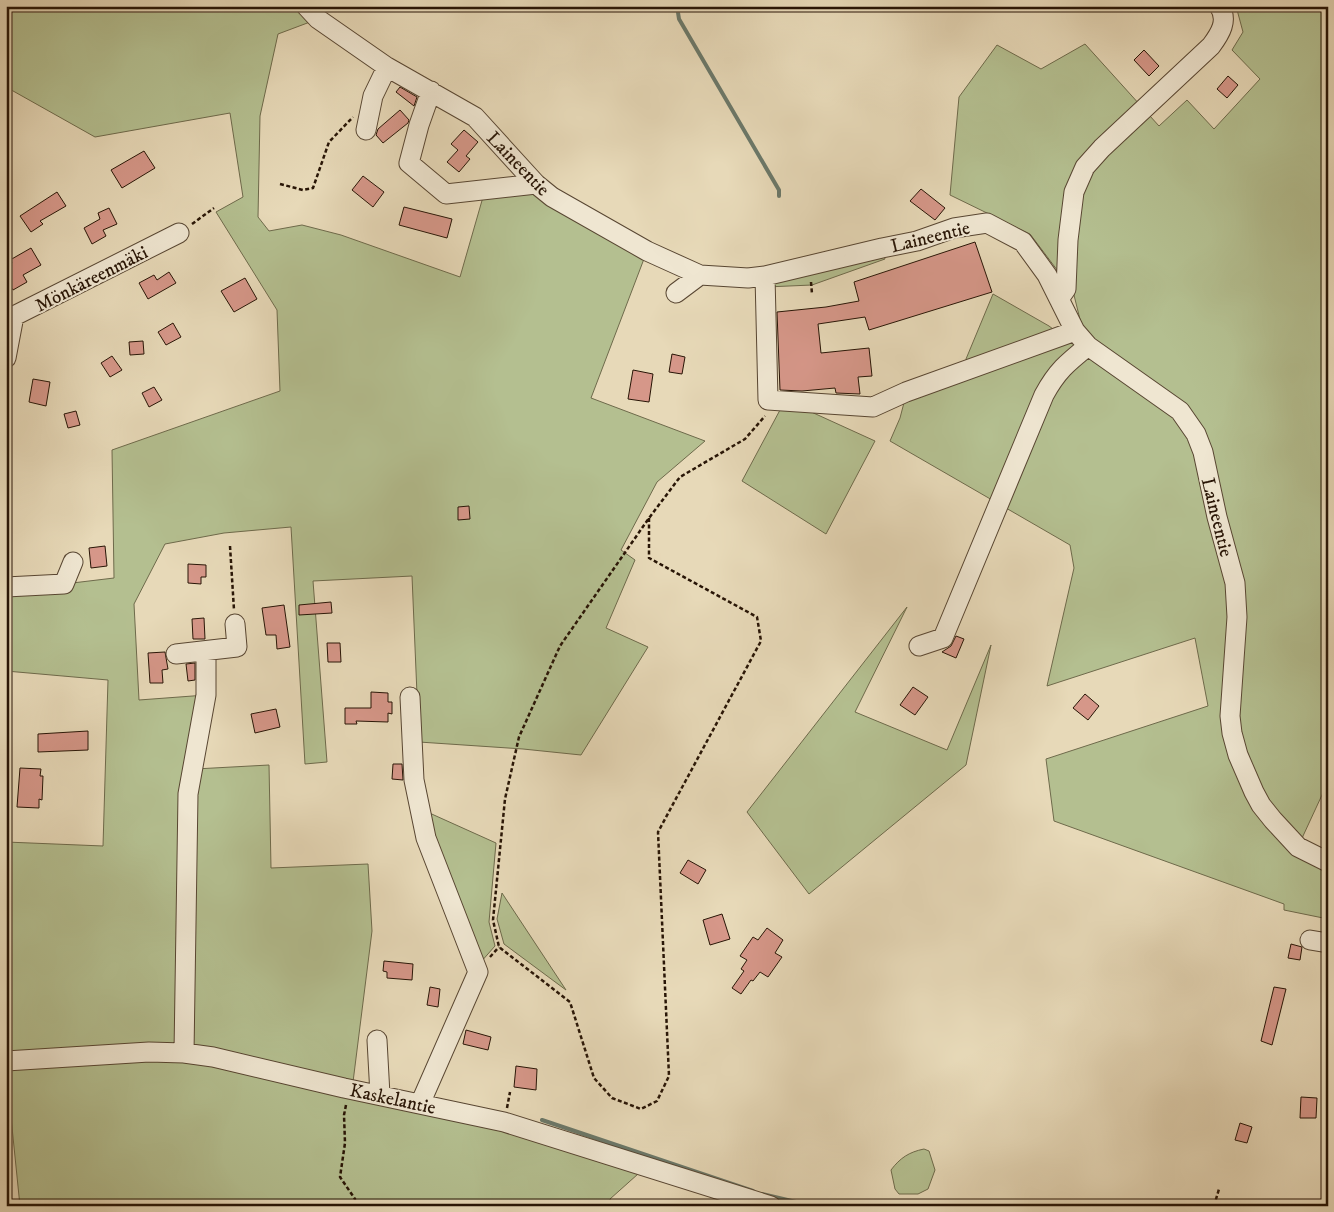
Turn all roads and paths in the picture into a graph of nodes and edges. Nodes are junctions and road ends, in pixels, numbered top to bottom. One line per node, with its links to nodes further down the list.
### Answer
1 (306, 6): 3 (street, Laineentie)
2 (1219, 6): 13 (street)
3 (387, 67): 4 (street, Laineentie); 5 (street)
4 (431, 91): 7 (street, Laineentie); 7 (street)
5 (360, 123): 6 (path)
6 (280, 184)
7 (536, 184): 10 (street, Laineentie)
8 (214, 208): 9 (path)
9 (179, 233): 16 (street, Mönkäreenmäki)
10 (700, 275): 11 (street, Laineentie); 12 (street)
11 (765, 276): 13 (street, Laineentie); 17 (street)
12 (676, 294)
13 (1059, 299): 14 (street, Laineentie)
14 (1075, 331): 15 (street, Laineentie); 17 (street)
15 (1088, 346): 23 (street); 27 (street, Laineentie)
16 (6, 358)
17 (768, 400): 18 (path)
18 (649, 518): 18 (path)
19 (230, 546): 22 (path)
20 (73, 562): 21 (street)
21 (6, 587)
22 (235, 624): 24 (street)
23 (919, 646)
24 (206, 652): 25 (street); 29 (street)
25 (176, 654)
26 (410, 698): 33 (street)
27 (1328, 862)
28 (377, 1040): 32 (street)
29 (184, 1053): 30 (street, Kaskelantie); 31 (street, Kaskelantie)
30 (6, 1061)
31 (344, 1088): 32 (street, Kaskelantie); 35 (path)
32 (380, 1095): 33 (street, Kaskelantie)
33 (420, 1104): 36 (street, Kaskelantie)
34 (1220, 1189): 37 (path)
35 (354, 1206)
36 (770, 1206)
37 (1214, 1206)

